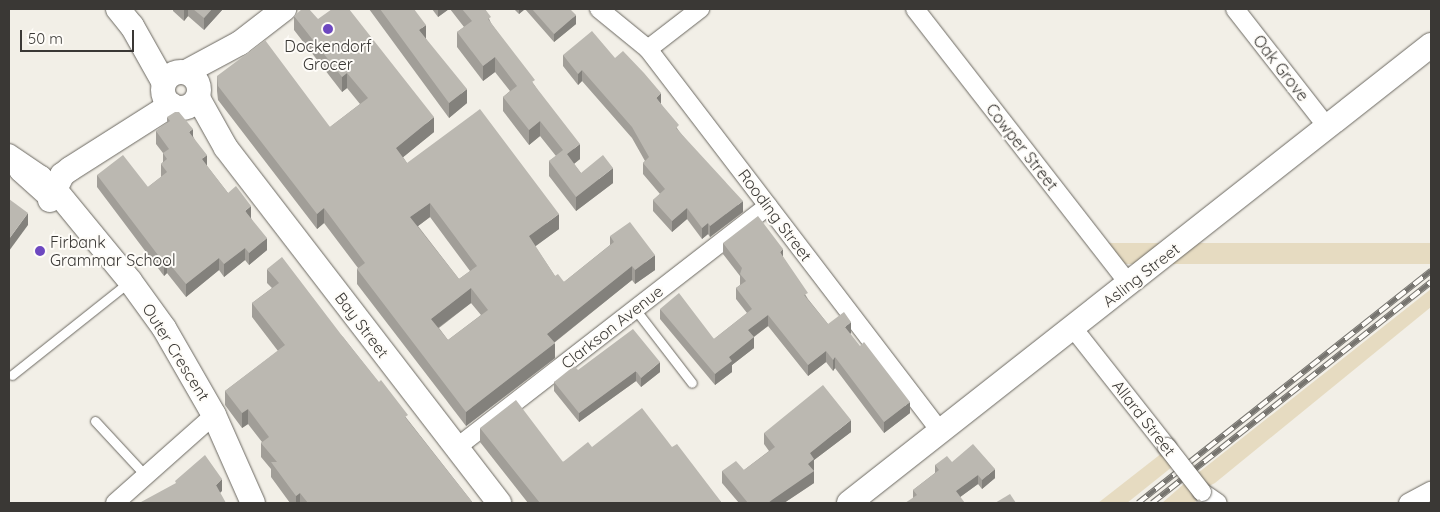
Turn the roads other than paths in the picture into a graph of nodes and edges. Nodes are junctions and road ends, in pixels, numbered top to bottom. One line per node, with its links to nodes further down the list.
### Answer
1 (284, 9): 9 (street)
2 (599, 9): 8 (street, Rooding Street)
3 (700, 9): 8 (street)
4 (915, 9): 16 (street, Cowper Street)
5 (1235, 9): 10 (street, Oak Grove)
6 (125, 17): 9 (street, Bay Street)
7 (1431, 45): 10 (street, Asling Street)
8 (648, 49): 14 (street, Rooding Street)
9 (181, 90): 13 (street); 24 (street, Bay Street)
10 (1328, 128): 16 (street, Asling Street)
11 (9, 153): 13 (street, Outer Crescent)
12 (9, 157): 13 (street, Outer Crescent)
13 (55, 194): 15 (street, Outer Crescent)
14 (768, 206): 17 (street, Clarkson Avenue); 23 (street, Rooding Street)
15 (130, 281): 19 (lane); 21 (street, Outer Crescent)
16 (1129, 284): 18 (street, Asling Street)
17 (635, 308): 20 (lane); 24 (street, Clarkson Avenue)
18 (1073, 328): 23 (street, Asling Street); 31 (street, Allard Street, bridge)
19 (12, 375)
20 (692, 383)
21 (214, 415): 25 (street); 28 (street, Outer Crescent)
22 (95, 421): 25 (lane)
23 (941, 432): 30 (street, Asling Street)
24 (456, 448): 29 (street, Bay Street)
25 (146, 475): 27 (street)
26 (1431, 491): 32 (street)
27 (115, 503)
28 (253, 503)
29 (498, 503)
30 (850, 503)
31 (1218, 503)
32 (1408, 503)

